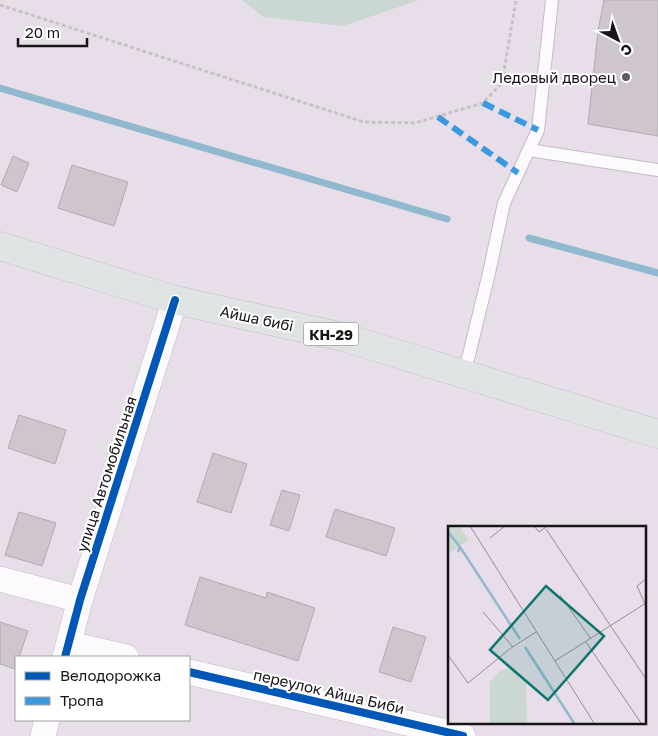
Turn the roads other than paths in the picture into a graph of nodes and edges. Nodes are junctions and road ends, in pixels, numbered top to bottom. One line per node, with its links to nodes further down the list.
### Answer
1 (552, 0): 2 (lane)
2 (529, 150): 3 (lane); 6 (lane)
3 (658, 170)
4 (0, 246): 5 (main road, Айша бибі / КН-29)
5 (175, 300): 6 (main road, Айша бибі / КН-29); 9 (street, улица Автомобильная)
6 (464, 375): 7 (main road, Айша бибі / КН-29)
7 (658, 434)
8 (0, 578): 9 (street)
9 (80, 600): 10 (street, улица Автомобильная)
10 (67, 651): 11 (street)
11 (116, 656)
12 (190, 672): 15 (street, переулок Айша Биби)
13 (47, 721): 14 (street)
14 (43, 736)
15 (463, 736)

